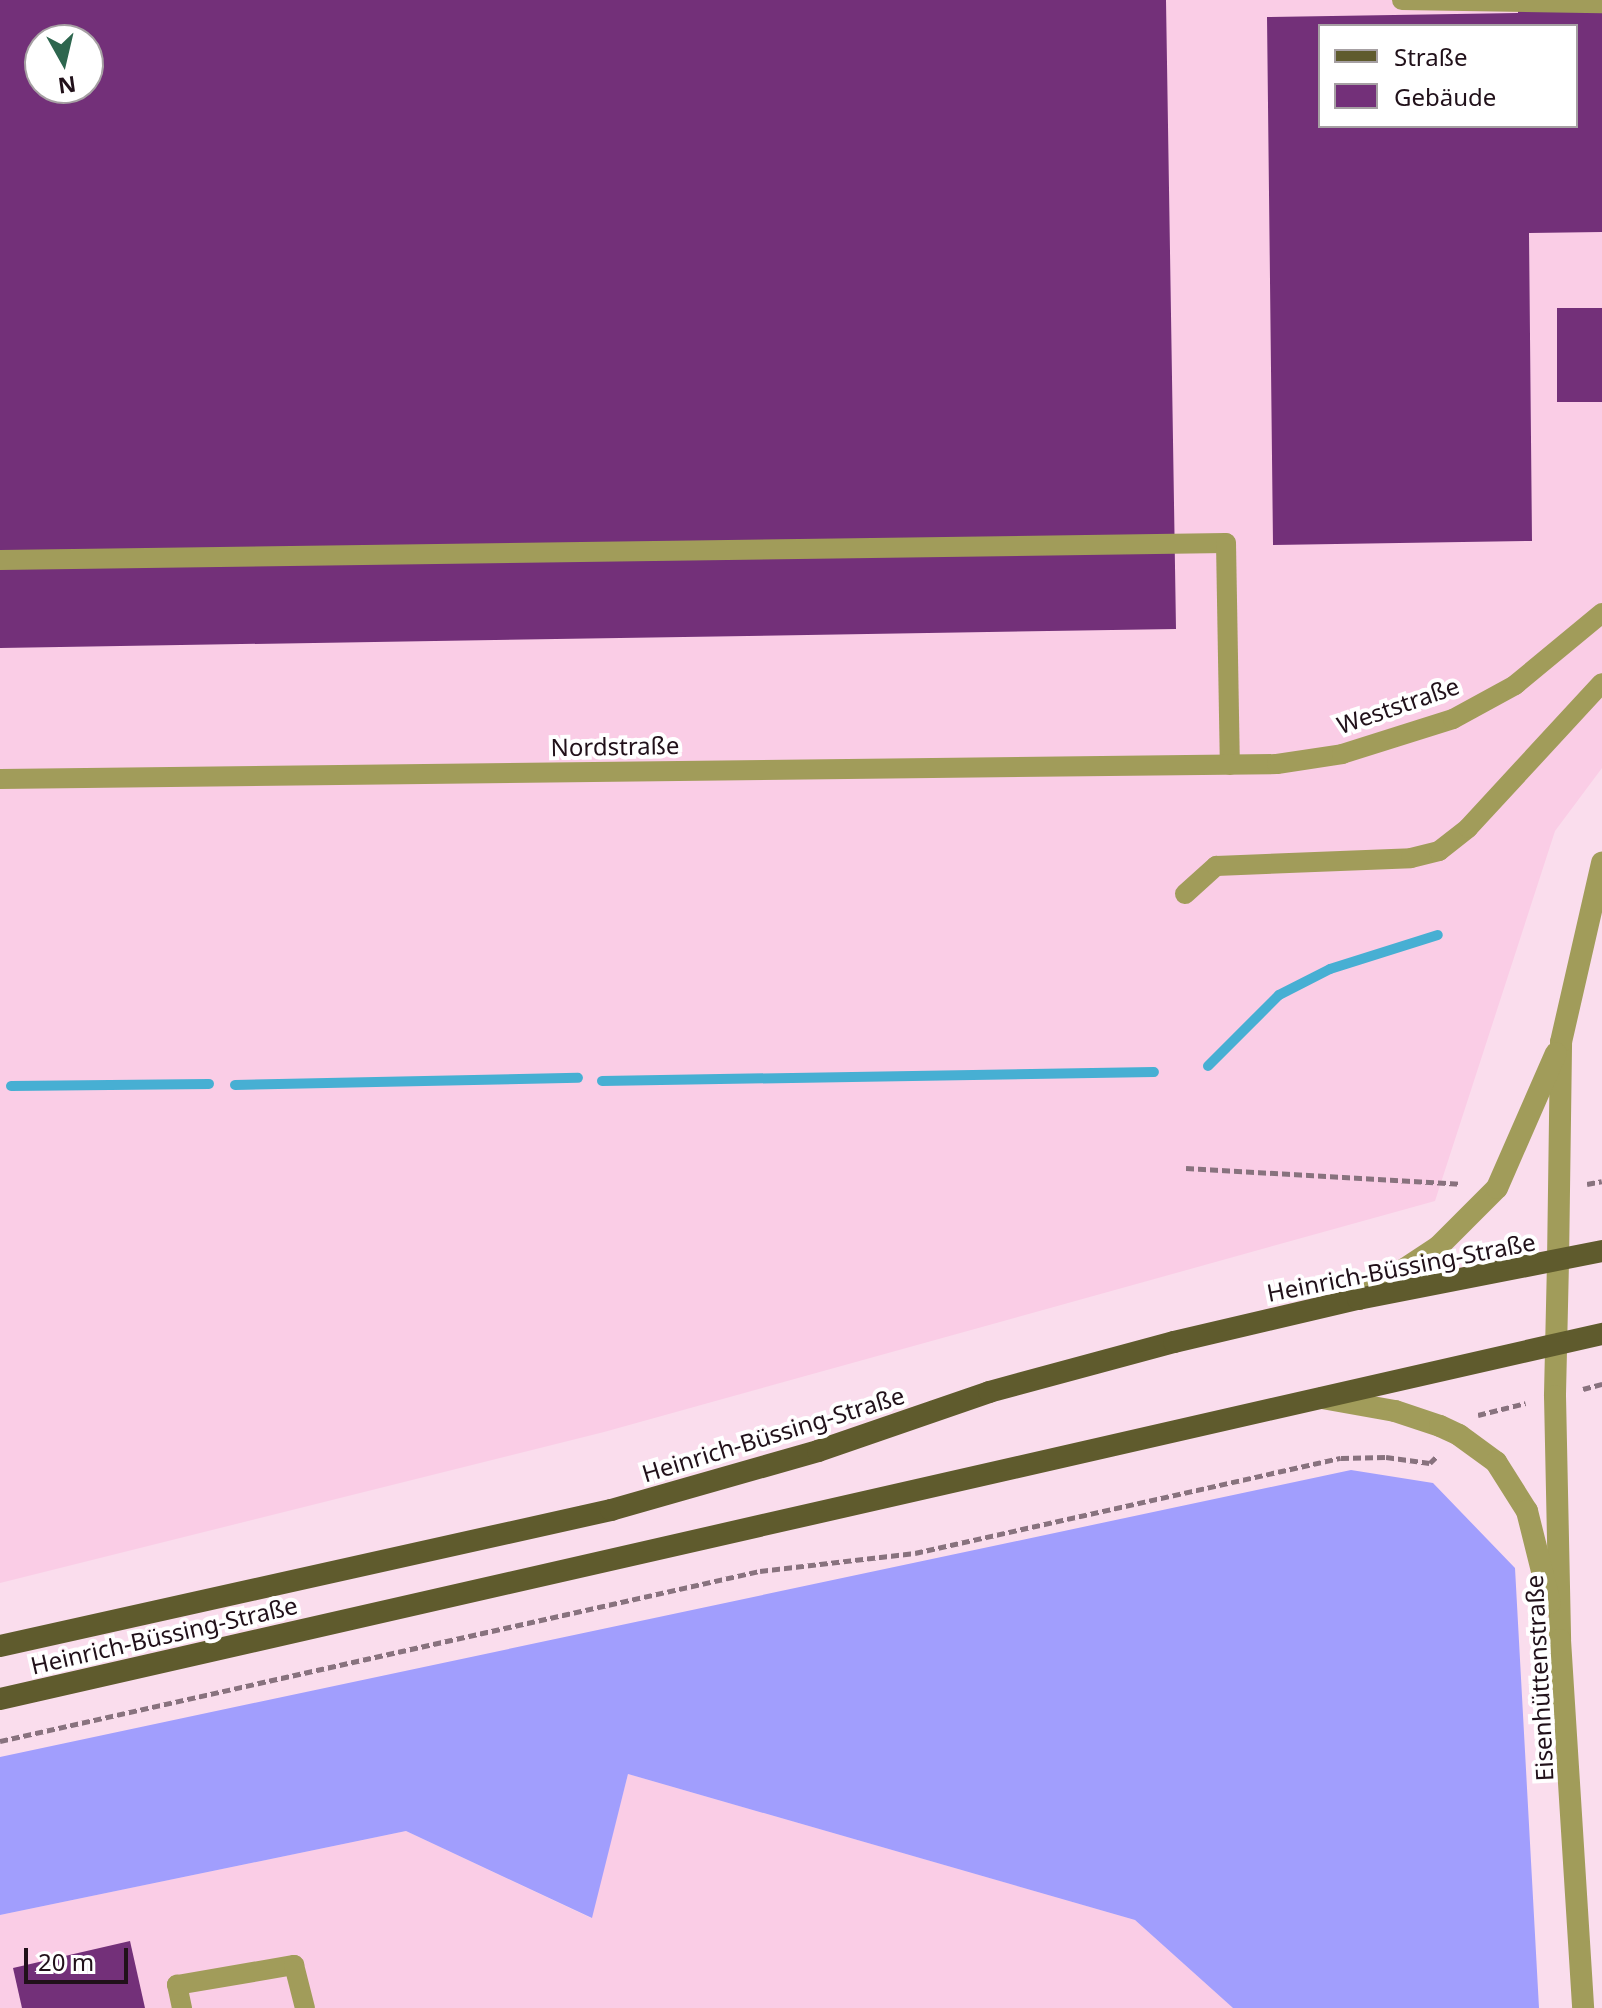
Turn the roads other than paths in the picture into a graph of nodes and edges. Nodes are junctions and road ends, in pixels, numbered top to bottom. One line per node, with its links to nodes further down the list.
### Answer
1 (1402, 0): 2 (lane)
2 (1602, 3)
3 (0, 560): 6 (lane)
4 (1602, 613): 6 (lane, Weststraße)
5 (1602, 683): 9 (lane)
6 (1230, 765): 7 (lane, Nordstraße)
7 (0, 779)
8 (1602, 863): 10 (street)
9 (1185, 894)
10 (1561, 1042): 12 (street, Eisenhüttenstraße); 13 (street)
11 (1602, 1251): 12 (main road, Heinrich-Büssing-Straße)
12 (1558, 1262): 13 (main road, Heinrich-Büssing-Straße); 15 (street, Eisenhüttenstraße)
13 (1358, 1299): 18 (main road, Heinrich-Büssing-Straße)
14 (1602, 1334): 15 (main road, Heinrich-Büssing-Straße)
15 (1556, 1344): 16 (main road, Heinrich-Büssing-Straße); 17 (street, Eisenhüttenstraße)
16 (1320, 1398): 17 (street); 19 (main road, Heinrich-Büssing-Straße)
17 (1560, 1640): 22 (street, Eisenhüttenstraße)
18 (0, 1646)
19 (0, 1699)
20 (182, 2008): 21 (lane)
21 (305, 2008)
22 (1583, 2008)

